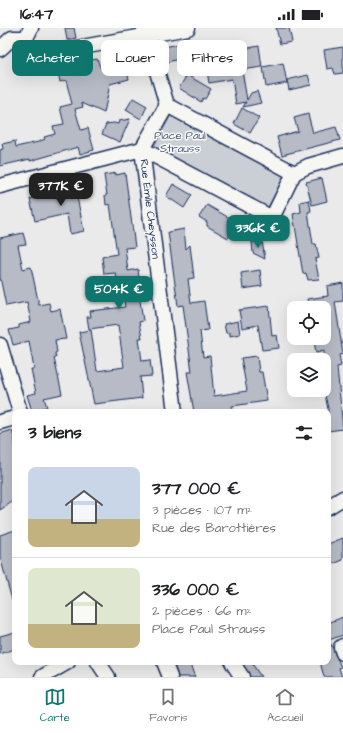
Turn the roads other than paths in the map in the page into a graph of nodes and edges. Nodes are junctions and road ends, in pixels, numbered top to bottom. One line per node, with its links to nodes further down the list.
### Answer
1 (10, 28): 5 (street)
2 (31, 28): 7 (street)
3 (188, 28): 4 (street)
4 (145, 32): 6 (street); 8 (street)
5 (0, 37)
6 (93, 43)
7 (0, 49)
8 (167, 105): 9 (street); 11 (street)
9 (142, 149): 11 (street); 12 (street); 15 (street, Rue Émile Cheysson)
10 (343, 156): 11 (street)
11 (294, 173)
12 (0, 186)
13 (0, 345): 14 (street)
14 (19, 409)
15 (175, 409)
16 (12, 419): 17 (street)
17 (0, 422)
18 (343, 498): 19 (street)
19 (331, 505)
20 (343, 646): 21 (street)
21 (343, 653)
22 (63, 665): 26 (street)
23 (100, 665): 27 (street)
24 (165, 665): 28 (street)
25 (234, 665): 29 (street)
26 (42, 677)
27 (108, 677)
28 (170, 677)
29 (242, 677)

